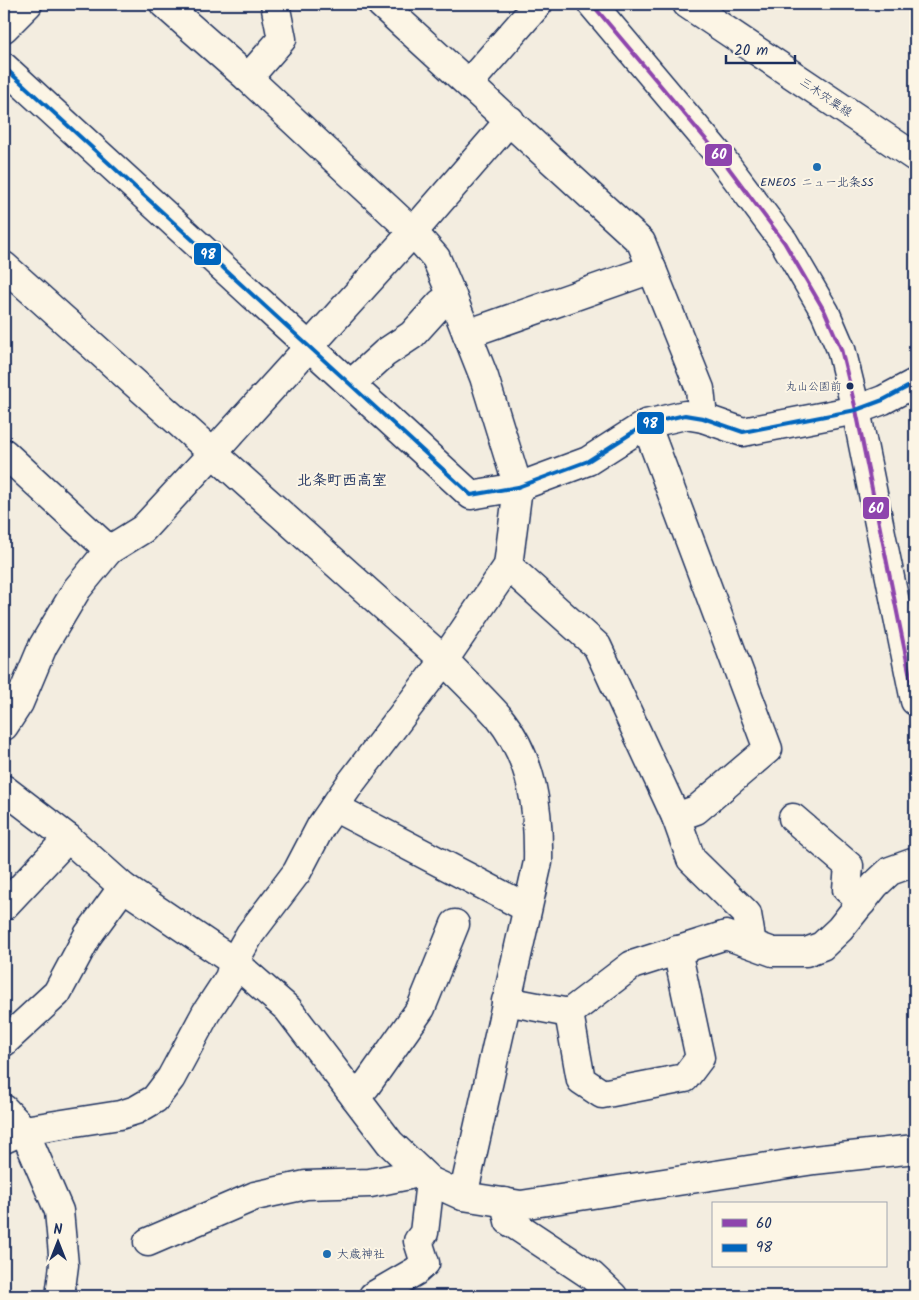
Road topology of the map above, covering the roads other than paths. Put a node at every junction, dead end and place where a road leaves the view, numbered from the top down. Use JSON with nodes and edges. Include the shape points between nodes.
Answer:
{"nodes":[{"id":1,"x":28,"y":4,"type":"edge"},
{"id":2,"x":164,"y":4,"type":"edge"},
{"id":3,"x":275,"y":4,"type":"edge"},
{"id":4,"x":381,"y":4,"type":"edge"},
{"id":5,"x":538,"y":4,"type":"edge"},
{"id":6,"x":592,"y":4,"type":"edge"},
{"id":7,"x":687,"y":4,"type":"edge"},
{"id":8,"x":4,"y":28,"type":"edge"},
{"id":9,"x":4,"y":67,"type":"edge"},
{"id":10,"x":248,"y":78,"type":"junction"},
{"id":11,"x":469,"y":83,"type":"junction"},
{"id":12,"x":510,"y":120,"type":"junction"},
{"id":13,"x":915,"y":157,"type":"edge"},
{"id":14,"x":413,"y":232,"type":"junction"},
{"id":15,"x":4,"y":266,"type":"edge"},
{"id":16,"x":652,"y":269,"type":"junction"},
{"id":17,"x":452,"y":296,"type":"junction"},
{"id":18,"x":467,"y":334,"type":"junction"},
{"id":19,"x":310,"y":346,"type":"junction"},
{"id":20,"x":351,"y":384,"type":"junction"},
{"id":21,"x":915,"y":384,"type":"edge"},
{"id":22,"x":856,"y":410,"type":"junction"},
{"id":23,"x":703,"y":418,"type":"junction"},
{"id":24,"x":646,"y":424,"type":"junction"},
{"id":25,"x":4,"y":453,"type":"edge"},
{"id":26,"x":212,"y":454,"type":"junction"},
{"id":27,"x":518,"y":487,"type":"junction"},
{"id":28,"x":109,"y":550,"type":"junction"},
{"id":29,"x":508,"y":566,"type":"junction"},
{"id":30,"x":444,"y":660,"type":"junction"},
{"id":31,"x":915,"y":701,"type":"edge"},
{"id":32,"x":4,"y":726,"type":"edge"},
{"id":33,"x":4,"y":789,"type":"edge"},
{"id":34,"x":334,"y":807,"type":"junction"},
{"id":35,"x":676,"y":816,"type":"junction"},
{"id":36,"x":793,"y":818,"type":"dead end"},
{"id":37,"x":68,"y":838,"type":"junction"},
{"id":38,"x":915,"y":862,"type":"edge"},
{"id":39,"x":123,"y":887,"type":"junction"},
{"id":40,"x":862,"y":902,"type":"junction"},
{"id":41,"x":4,"y":906,"type":"edge"},
{"id":42,"x":527,"y":908,"type":"junction"},
{"id":43,"x":455,"y":924,"type":"dead end"},
{"id":44,"x":752,"y":944,"type":"junction"},
{"id":45,"x":677,"y":950,"type":"junction"},
{"id":46,"x":234,"y":962,"type":"junction"},
{"id":47,"x":506,"y":1001,"type":"junction"},
{"id":48,"x":569,"y":1013,"type":"junction"},
{"id":49,"x":4,"y":1042,"type":"edge"},
{"id":50,"x":355,"y":1097,"type":"junction"},
{"id":51,"x":4,"y":1108,"type":"edge"},
{"id":52,"x":14,"y":1134,"type":"edge"},
{"id":53,"x":915,"y":1149,"type":"edge"},
{"id":54,"x":424,"y":1175,"type":"junction"},
{"id":55,"x":463,"y":1196,"type":"junction"},
{"id":56,"x":505,"y":1202,"type":"junction"},
{"id":57,"x":148,"y":1242,"type":"dead end"},
{"id":58,"x":60,"y":1296,"type":"edge"},
{"id":59,"x":372,"y":1296,"type":"edge"},
{"id":60,"x":613,"y":1296,"type":"edge"}],
"edges":[{"from":1,"to":8,"type":"street"},
{"from":2,"to":10,"type":"street"},
{"from":3,"to":10,"type":"street","via":[[282,39]]},
{"from":4,"to":11,"type":"street"},
{"from":5,"to":11,"type":"street"},
{"from":6,"to":22,"type":"street","via":[[719,155],[784,242],[825,312],[841,349]]},
{"from":7,"to":13,"type":"street","name":"三木宍粟線"},
{"from":9,"to":19,"type":"street"},
{"from":10,"to":14,"type":"street"},
{"from":11,"to":12,"type":"street"},
{"from":12,"to":14,"type":"street"},
{"from":12,"to":16,"type":"street","via":[[642,242]]},
{"from":14,"to":17,"type":"street","via":[[436,258]]},
{"from":14,"to":19,"type":"street"},
{"from":15,"to":26,"type":"street"},
{"from":16,"to":18,"type":"street"},
{"from":16,"to":23,"type":"street","via":[[700,389]]},
{"from":17,"to":18,"type":"street"},
{"from":17,"to":20,"type":"street","via":[[441,303],[412,335],[385,353]]},
{"from":18,"to":27,"type":"street","via":[[484,377]]},
{"from":19,"to":20,"type":"street"},
{"from":19,"to":26,"type":"street"},
{"from":20,"to":27,"type":"street","via":[[471,495]]},
{"from":21,"to":22,"type":"street"},
{"from":22,"to":23,"type":"street","via":[[743,432]]},
{"from":22,"to":31,"type":"street"},
{"from":23,"to":24,"type":"street","via":[[685,415]]},
{"from":24,"to":27,"type":"street","via":[[588,461]]},
{"from":24,"to":35,"type":"street","via":[[768,749],[696,810]]},
{"from":25,"to":28,"type":"street"},
{"from":26,"to":28,"type":"street","via":[[143,529]]},
{"from":26,"to":30,"type":"street"},
{"from":27,"to":29,"type":"street"},
{"from":28,"to":32,"type":"street","via":[[77,590],[43,646],[20,703]]},
{"from":29,"to":30,"type":"street"},
{"from":29,"to":35,"type":"street","via":[[597,646]]},
{"from":30,"to":34,"type":"street"},
{"from":30,"to":42,"type":"street","via":[[498,717],[517,747],[533,785],[538,862]]},
{"from":33,"to":37,"type":"street"},
{"from":34,"to":42,"type":"street"},
{"from":34,"to":46,"type":"street","via":[[298,872],[250,934]]},
{"from":35,"to":44,"type":"street","via":[[691,859],[748,914]]},
{"from":36,"to":40,"type":"street","via":[[849,866],[847,889]]},
{"from":37,"to":39,"type":"street"},
{"from":37,"to":41,"type":"street"},
{"from":38,"to":40,"type":"street","via":[[890,871]]},
{"from":39,"to":46,"type":"street"},
{"from":39,"to":49,"type":"street","via":[[88,935],[57,993]]},
{"from":40,"to":44,"type":"street","via":[[822,946],[806,952],[773,952]]},
{"from":42,"to":47,"type":"street"},
{"from":43,"to":50,"type":"street","via":[[421,1008]]},
{"from":44,"to":45,"type":"street","via":[[726,935]]},
{"from":45,"to":48,"type":"street","via":[[632,965]]},
{"from":45,"to":48,"type":"street","via":[[700,1058],[685,1078],[602,1094],[581,1080]]},
{"from":46,"to":50,"type":"street","via":[[288,1009]]},
{"from":46,"to":52,"type":"street","via":[[229,978],[171,1078],[155,1099],[120,1115]]},
{"from":47,"to":48,"type":"street"},
{"from":47,"to":55,"type":"street"},
{"from":50,"to":54,"type":"street","via":[[390,1143]]},
{"from":51,"to":52,"type":"street"},
{"from":52,"to":58,"type":"street","via":[[60,1211],[64,1265]]},
{"from":53,"to":56,"type":"street","via":[[805,1162],[521,1205]]},
{"from":54,"to":55,"type":"street"},
{"from":54,"to":57,"type":"street","via":[[370,1183],[306,1185],[255,1196]]},
{"from":54,"to":59,"type":"street","via":[[424,1233],[418,1241],[425,1263]]},
{"from":55,"to":56,"type":"street"},
{"from":56,"to":60,"type":"street","via":[[508,1221],[592,1276]]}]}
